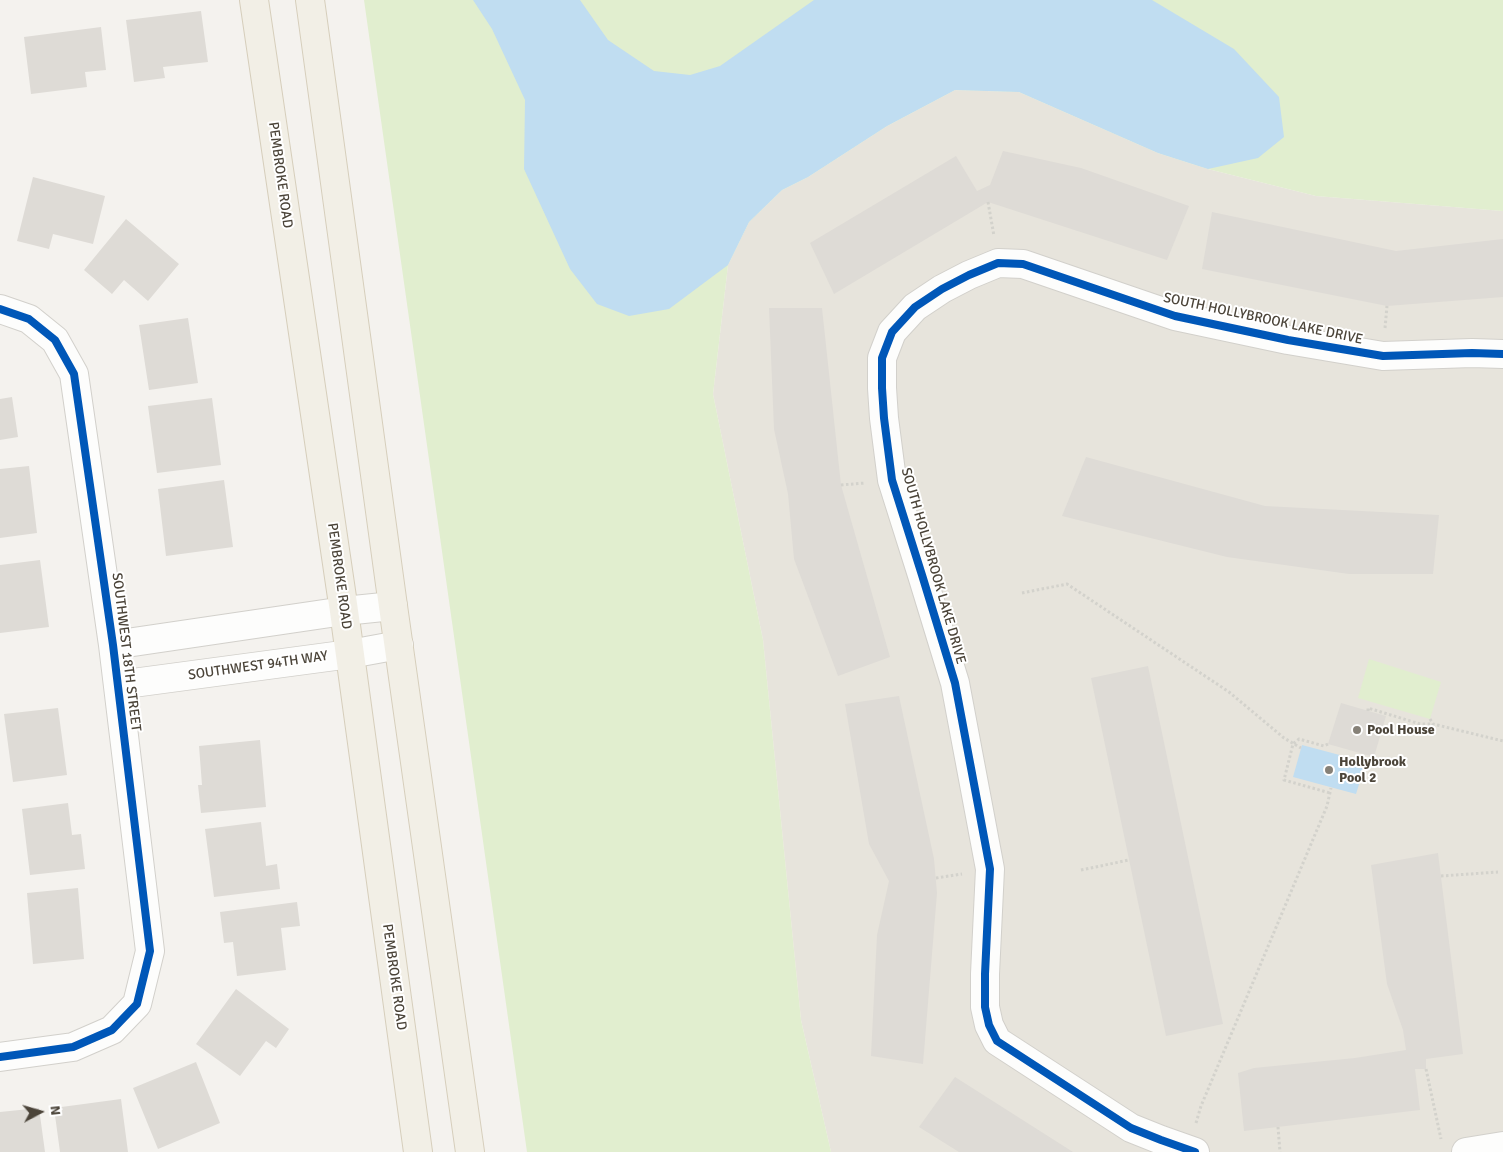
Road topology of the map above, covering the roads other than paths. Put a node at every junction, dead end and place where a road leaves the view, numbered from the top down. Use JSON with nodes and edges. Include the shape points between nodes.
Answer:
{"nodes":[{"id":1,"x":254,"y":0,"type":"edge"},
{"id":2,"x":310,"y":0,"type":"edge"},
{"id":3,"x":0,"y":309,"type":"edge"},
{"id":4,"x":1503,"y":354,"type":"edge"},
{"id":5,"x":393,"y":606,"type":"junction"},
{"id":6,"x":344,"y":611,"type":"junction"},
{"id":7,"x":113,"y":644,"type":"junction"},
{"id":8,"x":399,"y":645,"type":"junction"},
{"id":9,"x":350,"y":654,"type":"junction"},
{"id":10,"x":118,"y":685,"type":"junction"},
{"id":11,"x":0,"y":1057,"type":"edge"},
{"id":12,"x":1503,"y":1146,"type":"edge"},
{"id":13,"x":1454,"y":1147,"type":"edge"},
{"id":14,"x":1191,"y":1151,"type":"edge"},
{"id":15,"x":418,"y":1152,"type":"edge"},
{"id":16,"x":470,"y":1152,"type":"edge"}],
"edges":[{"from":1,"to":6,"type":"main road","name":"PEMBROKE ROAD"},
{"from":2,"to":5,"type":"main road"},
{"from":3,"to":7,"type":"street","name":"SOUTHWEST 18TH STREET","via":[[29,319],[55,340],[74,374]]},
{"from":4,"to":14,"type":"street","name":"SOUTH HOLLYBROOK LAKE DRIVE","via":[[1383,356],[1288,340],[1175,316],[1023,264],[998,262],[942,289],[914,307],[892,332],[882,358],[884,418],[892,480],[955,683],[990,869],[985,974],[985,1007],[989,1025],[997,1041],[1132,1128]]},
{"from":5,"to":6,"type":"street"},
{"from":5,"to":8,"type":"main road"},
{"from":6,"to":7,"type":"street"},
{"from":6,"to":9,"type":"main road","name":"PEMBROKE ROAD"},
{"from":7,"to":10,"type":"street","name":"SOUTHWEST 18TH STREET"},
{"from":8,"to":9,"type":"street","name":"SOUTHWEST 94TH WAY"},
{"from":8,"to":16,"type":"main road"},
{"from":9,"to":10,"type":"street","name":"SOUTHWEST 94TH WAY"},
{"from":9,"to":15,"type":"main road","name":"PEMBROKE ROAD"},
{"from":10,"to":11,"type":"street","name":"SOUTHWEST 18TH STREET","via":[[150,951],[137,1004],[112,1030],[72,1048]]},
{"from":12,"to":13,"type":"street"}]}
